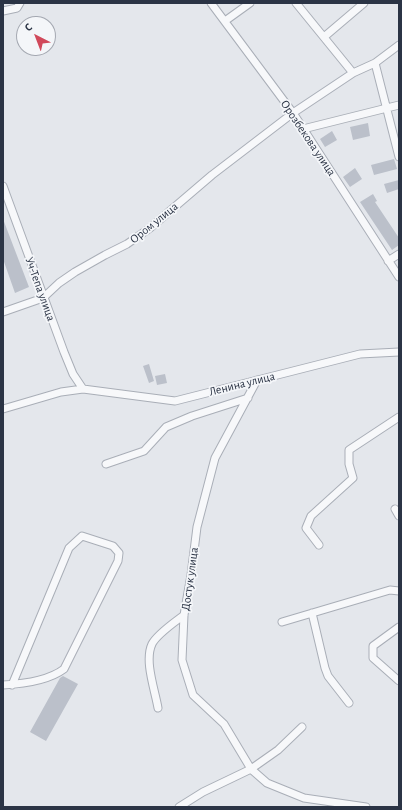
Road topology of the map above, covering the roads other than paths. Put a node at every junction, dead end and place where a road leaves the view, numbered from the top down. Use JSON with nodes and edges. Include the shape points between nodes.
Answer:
{"nodes":[{"id":1,"x":20,"y":3,"type":"edge"},
{"id":2,"x":211,"y":3,"type":"edge"},
{"id":3,"x":250,"y":3,"type":"edge"},
{"id":4,"x":296,"y":3,"type":"edge"},
{"id":5,"x":364,"y":3,"type":"edge"},
{"id":6,"x":3,"y":11,"type":"edge"},
{"id":7,"x":225,"y":21,"type":"junction"},
{"id":8,"x":324,"y":37,"type":"junction"},
{"id":9,"x":399,"y":45,"type":"edge"},
{"id":10,"x":375,"y":63,"type":"junction"},
{"id":11,"x":352,"y":73,"type":"junction"},
{"id":12,"x":399,"y":105,"type":"edge"},
{"id":13,"x":386,"y":108,"type":"junction"},
{"id":14,"x":293,"y":113,"type":"junction"},
{"id":15,"x":303,"y":129,"type":"junction"},
{"id":16,"x":399,"y":156,"type":"edge"},
{"id":17,"x":3,"y":186,"type":"edge"},
{"id":18,"x":399,"y":254,"type":"edge"},
{"id":19,"x":388,"y":261,"type":"junction"},
{"id":20,"x":399,"y":277,"type":"edge"},
{"id":21,"x":43,"y":298,"type":"junction"},
{"id":22,"x":3,"y":312,"type":"edge"},
{"id":23,"x":399,"y":352,"type":"edge"},
{"id":24,"x":257,"y":380,"type":"junction"},
{"id":25,"x":83,"y":389,"type":"junction"},
{"id":26,"x":248,"y":398,"type":"junction"},
{"id":27,"x":3,"y":409,"type":"edge"},
{"id":28,"x":399,"y":417,"type":"edge"},
{"id":29,"x":106,"y":464,"type":"dead end"},
{"id":30,"x":394,"y":509,"type":"dead end"},
{"id":31,"x":399,"y":516,"type":"edge"},
{"id":32,"x":319,"y":545,"type":"dead end"},
{"id":33,"x":399,"y":591,"type":"edge"},
{"id":34,"x":312,"y":614,"type":"junction"},
{"id":35,"x":184,"y":615,"type":"junction"},
{"id":36,"x":282,"y":622,"type":"dead end"},
{"id":37,"x":399,"y":627,"type":"edge"},
{"id":38,"x":399,"y":681,"type":"edge"},
{"id":39,"x":3,"y":685,"type":"edge"},
{"id":40,"x":12,"y":685,"type":"junction"},
{"id":41,"x":349,"y":703,"type":"dead end"},
{"id":42,"x":158,"y":708,"type":"dead end"},
{"id":43,"x":302,"y":727,"type":"dead end"},
{"id":44,"x":252,"y":769,"type":"junction"},
{"id":45,"x":179,"y":807,"type":"edge"},
{"id":46,"x":366,"y":807,"type":"edge"}],
"edges":[{"from":1,"to":6,"type":"street","via":[[16,8]]},
{"from":2,"to":7,"type":"street","name":"Орозбекова улица"},
{"from":3,"to":7,"type":"street"},
{"from":4,"to":8,"type":"street"},
{"from":5,"to":8,"type":"street"},
{"from":7,"to":14,"type":"street","name":"Орозбекова улица"},
{"from":8,"to":11,"type":"street"},
{"from":9,"to":10,"type":"street","name":"Ором улица"},
{"from":10,"to":11,"type":"street","name":"Ором улица"},
{"from":10,"to":13,"type":"street"},
{"from":11,"to":14,"type":"street","name":"Ором улица"},
{"from":12,"to":13,"type":"street"},
{"from":13,"to":15,"type":"street"},
{"from":13,"to":16,"type":"street"},
{"from":14,"to":15,"type":"street","name":"Орозбекова улица"},
{"from":14,"to":21,"type":"street","name":"Ором улица","via":[[212,175],[150,228],[127,244],[75,272]]},
{"from":15,"to":19,"type":"street","name":"Орозбекова улица"},
{"from":17,"to":21,"type":"street","name":"Уч-Тепа улица"},
{"from":18,"to":19,"type":"street"},
{"from":19,"to":20,"type":"street","name":"Орозбекова улица"},
{"from":21,"to":22,"type":"street","name":"Ором улица"},
{"from":21,"to":25,"type":"street","name":"Уч-Тепа улица","via":[[67,360]]},
{"from":23,"to":24,"type":"street","name":"Ленина улица","via":[[360,354]]},
{"from":24,"to":25,"type":"street","name":"Ленина улица","via":[[175,400]]},
{"from":24,"to":26,"type":"street","name":"Достук улица"},
{"from":25,"to":27,"type":"street","name":"Ленина улица","via":[[61,392]]},
{"from":26,"to":29,"type":"street","via":[[166,427],[144,451]]},
{"from":26,"to":35,"type":"street","name":"Достук улица","via":[[215,458],[197,527]]},
{"from":28,"to":32,"type":"street","via":[[349,450],[353,478],[311,516],[306,528]]},
{"from":30,"to":31,"type":"street"},
{"from":33,"to":34,"type":"street","via":[[390,590]]},
{"from":34,"to":36,"type":"street"},
{"from":34,"to":41,"type":"street","via":[[328,676]]},
{"from":35,"to":42,"type":"street","via":[[152,644],[148,659]]},
{"from":35,"to":44,"type":"street","name":"Достук улица","via":[[182,660],[193,695],[224,724]]},
{"from":37,"to":38,"type":"street","via":[[373,646],[373,658]]},
{"from":39,"to":40,"type":"street"},
{"from":40,"to":40,"type":"street","via":[[69,548],[82,536],[113,546],[119,553],[118,561],[64,669],[50,677]]},
{"from":43,"to":44,"type":"street","via":[[278,750]]},
{"from":44,"to":45,"type":"street","via":[[203,792]]},
{"from":44,"to":46,"type":"street","name":"Достук улица","via":[[267,783],[304,798]]}]}
